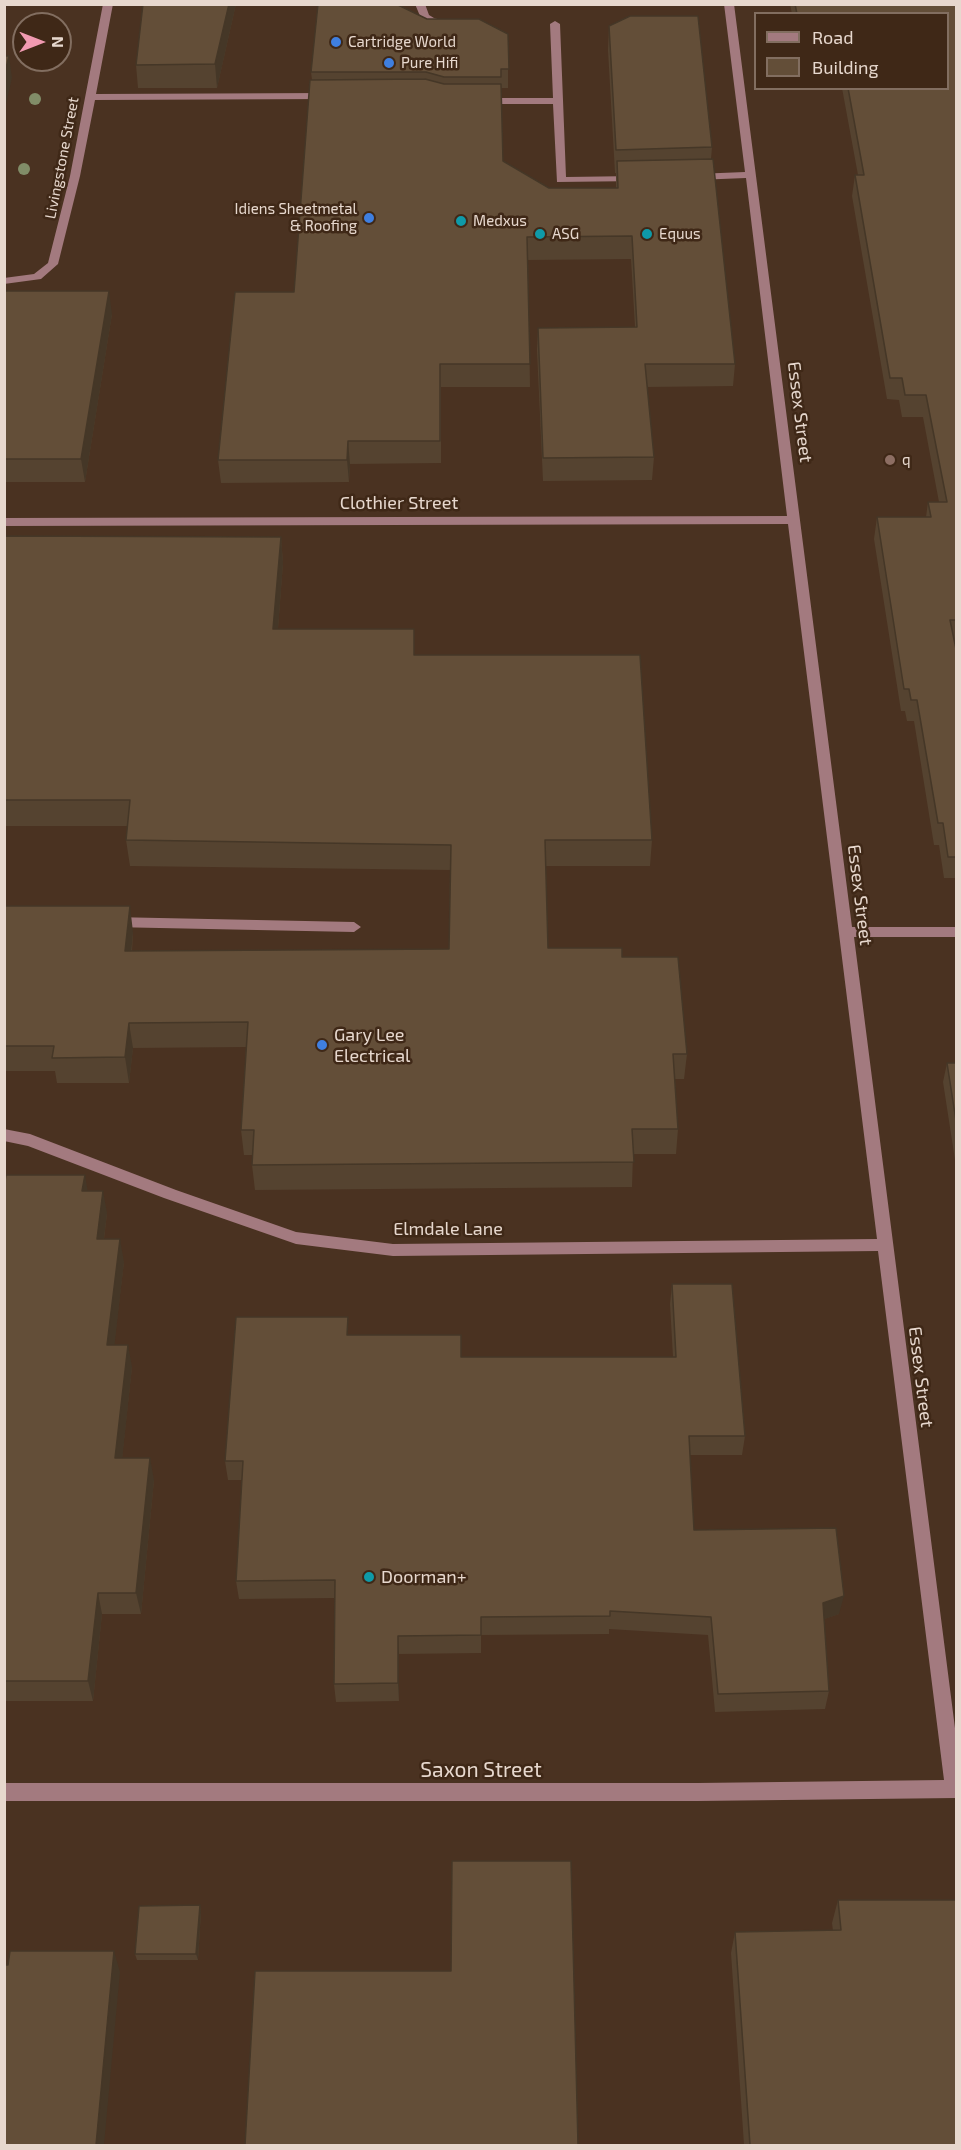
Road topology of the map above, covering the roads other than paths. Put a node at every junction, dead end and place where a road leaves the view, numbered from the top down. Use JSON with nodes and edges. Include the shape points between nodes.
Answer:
{"nodes":[{"id":1,"x":108,"y":4,"type":"edge"},
{"id":2,"x":420,"y":4,"type":"edge"},
{"id":3,"x":729,"y":4,"type":"edge"},
{"id":4,"x":449,"y":24,"type":"edge"},
{"id":5,"x":555,"y":24,"type":"dead end"},
{"id":6,"x":343,"y":96,"type":"edge"},
{"id":7,"x":89,"y":97,"type":"junction"},
{"id":8,"x":466,"y":101,"type":"edge"},
{"id":9,"x":556,"y":101,"type":"junction"},
{"id":10,"x":750,"y":175,"type":"junction"},
{"id":11,"x":688,"y":177,"type":"edge"},
{"id":12,"x":642,"y":179,"type":"edge"},
{"id":13,"x":4,"y":281,"type":"edge"},
{"id":14,"x":794,"y":520,"type":"junction"},
{"id":15,"x":4,"y":522,"type":"edge"},
{"id":16,"x":96,"y":921,"type":"edge"},
{"id":17,"x":354,"y":927,"type":"dead end"},
{"id":18,"x":846,"y":932,"type":"junction"},
{"id":19,"x":957,"y":932,"type":"edge"},
{"id":20,"x":4,"y":1135,"type":"edge"},
{"id":21,"x":885,"y":1245,"type":"junction"},
{"id":22,"x":955,"y":1790,"type":"edge"},
{"id":23,"x":4,"y":1792,"type":"edge"}],
"edges":[{"from":1,"to":7,"type":"street","name":"Livingstone Street"},
{"from":2,"to":4,"type":"street","via":[[431,21]]},
{"from":3,"to":10,"type":"street","name":"Essex Street"},
{"from":5,"to":9,"type":"street"},
{"from":6,"to":7,"type":"street"},
{"from":7,"to":13,"type":"street","name":"Livingstone Street","via":[[53,264],[37,277]]},
{"from":8,"to":9,"type":"street"},
{"from":9,"to":12,"type":"street","via":[[561,180]]},
{"from":10,"to":11,"type":"street"},
{"from":10,"to":14,"type":"street","name":"Essex Street"},
{"from":14,"to":15,"type":"street","name":"Clothier Street"},
{"from":14,"to":18,"type":"street","name":"Essex Street"},
{"from":16,"to":17,"type":"street"},
{"from":18,"to":19,"type":"street"},
{"from":18,"to":21,"type":"street","name":"Essex Street"},
{"from":20,"to":21,"type":"street","name":"Elmdale Lane","via":[[30,1140],[296,1238],[393,1250]]},
{"from":21,"to":22,"type":"street","name":"Essex Street"},
{"from":22,"to":23,"type":"street","name":"Saxon Street"}]}
